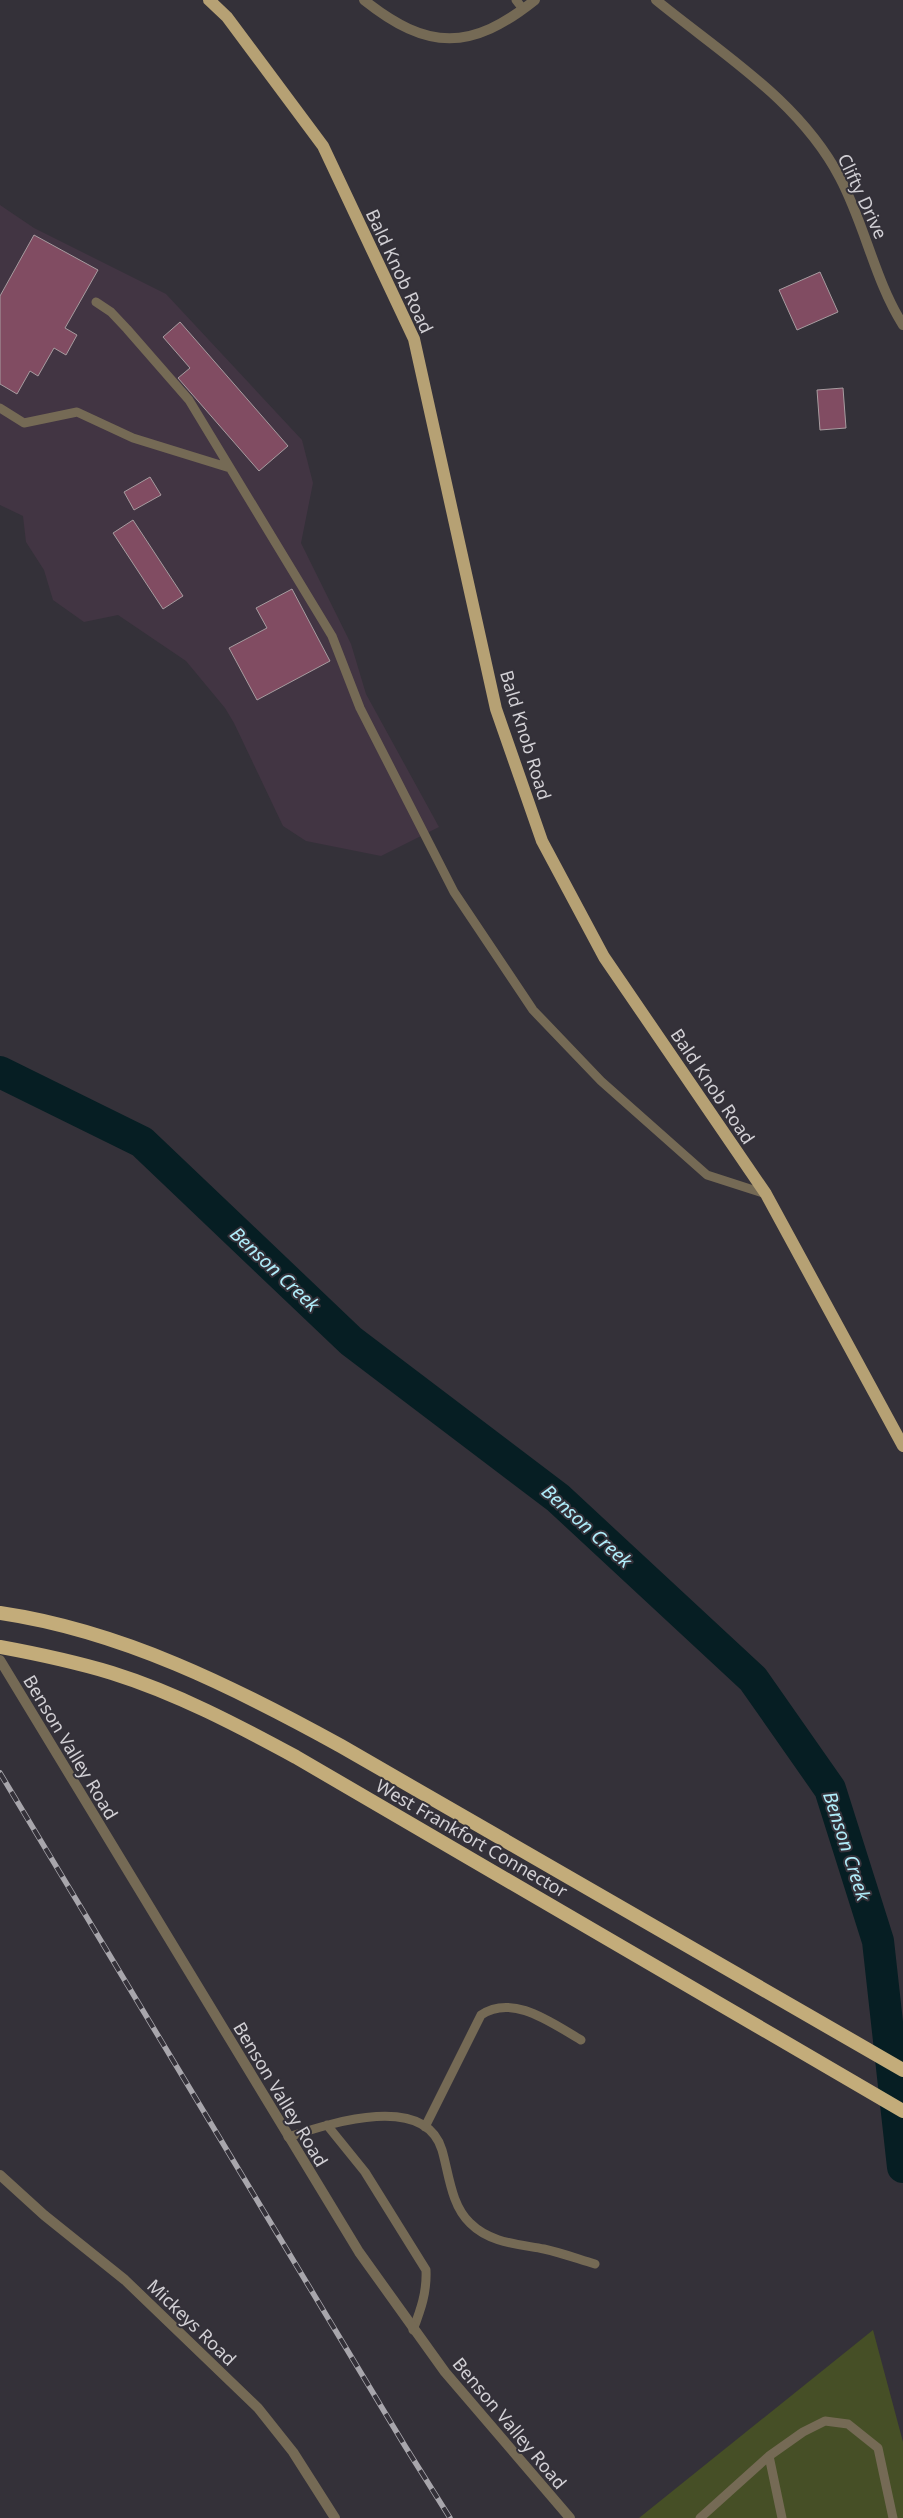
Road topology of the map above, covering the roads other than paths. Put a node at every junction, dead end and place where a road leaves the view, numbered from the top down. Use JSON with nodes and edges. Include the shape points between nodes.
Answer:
{"nodes":[{"id":1,"x":209,"y":0,"type":"edge"},
{"id":2,"x":364,"y":0,"type":"edge"},
{"id":3,"x":516,"y":0,"type":"edge"},
{"id":4,"x":535,"y":0,"type":"edge"},
{"id":5,"x":656,"y":0,"type":"edge"},
{"id":6,"x":523,"y":9,"type":"junction"},
{"id":7,"x":96,"y":302,"type":"dead end"},
{"id":8,"x":903,"y":325,"type":"edge"},
{"id":9,"x":0,"y":408,"type":"edge"},
{"id":10,"x":230,"y":468,"type":"junction"},
{"id":11,"x":766,"y":1194,"type":"junction"},
{"id":12,"x":903,"y":1446,"type":"edge"},
{"id":13,"x":0,"y":1613,"type":"edge"},
{"id":14,"x":0,"y":1646,"type":"edge"},
{"id":15,"x":0,"y":1660,"type":"edge"},
{"id":16,"x":581,"y":2040,"type":"dead end"},
{"id":17,"x":903,"y":2070,"type":"edge"},
{"id":18,"x":903,"y":2111,"type":"edge"},
{"id":19,"x":327,"y":2125,"type":"junction"},
{"id":20,"x":425,"y":2127,"type":"junction"},
{"id":21,"x":288,"y":2137,"type":"junction"},
{"id":22,"x":0,"y":2175,"type":"edge"},
{"id":23,"x":595,"y":2264,"type":"dead end"},
{"id":24,"x":413,"y":2330,"type":"junction"},
{"id":25,"x":769,"y":2456,"type":"junction"},
{"id":26,"x":335,"y":2518,"type":"edge"},
{"id":27,"x":570,"y":2518,"type":"edge"},
{"id":28,"x":700,"y":2518,"type":"edge"},
{"id":29,"x":782,"y":2518,"type":"edge"},
{"id":30,"x":894,"y":2518,"type":"edge"}],
"edges":[{"from":1,"to":11,"type":"main road","name":"Bald Knob Road","via":[[227,17],[323,146],[414,339],[496,709],[542,841],[604,958]]},
{"from":2,"to":6,"type":"street","via":[[413,31],[457,39],[493,29]]},
{"from":3,"to":6,"type":"lane"},
{"from":4,"to":6,"type":"street"},
{"from":5,"to":8,"type":"street","name":"Clifty Drive","via":[[766,86],[813,136],[828,156],[851,200]]},
{"from":7,"to":10,"type":"lane","via":[[111,312],[189,400]]},
{"from":9,"to":10,"type":"lane","via":[[24,423],[77,412],[133,438]]},
{"from":10,"to":11,"type":"lane","via":[[332,636],[360,708],[454,892],[533,1010],[601,1081],[707,1175]]},
{"from":11,"to":12,"type":"main road","name":"Bald Knob Road"},
{"from":13,"to":17,"type":"highway","name":"West Frankfort Connector","via":[[55,1624],[154,1655],[265,1705]]},
{"from":14,"to":18,"type":"highway","name":"West Frankfort Connector","via":[[113,1673],[200,1708],[280,1749]]},
{"from":15,"to":21,"type":"street","name":"Benson Valley Road"},
{"from":16,"to":20,"type":"lane","via":[[530,2011],[493,2007],[481,2015]]},
{"from":19,"to":20,"type":"lane","via":[[363,2117],[388,2116],[418,2122]]},
{"from":19,"to":21,"type":"lane"},
{"from":19,"to":24,"type":"lane","via":[[365,2172],[426,2270],[424,2300]]},
{"from":20,"to":23,"type":"lane","via":[[434,2134],[442,2148],[462,2212],[486,2236]]},
{"from":21,"to":24,"type":"street","name":"Benson Valley Road","via":[[359,2252]]},
{"from":22,"to":26,"type":"street","name":"Mickeys Road","via":[[125,2280],[258,2408],[293,2452]]},
{"from":24,"to":27,"type":"street","name":"Benson Valley Road"},
{"from":25,"to":28,"type":"lane"},
{"from":25,"to":29,"type":"lane"},
{"from":25,"to":30,"type":"lane","via":[[825,2421],[848,2424],[878,2448]]}]}
